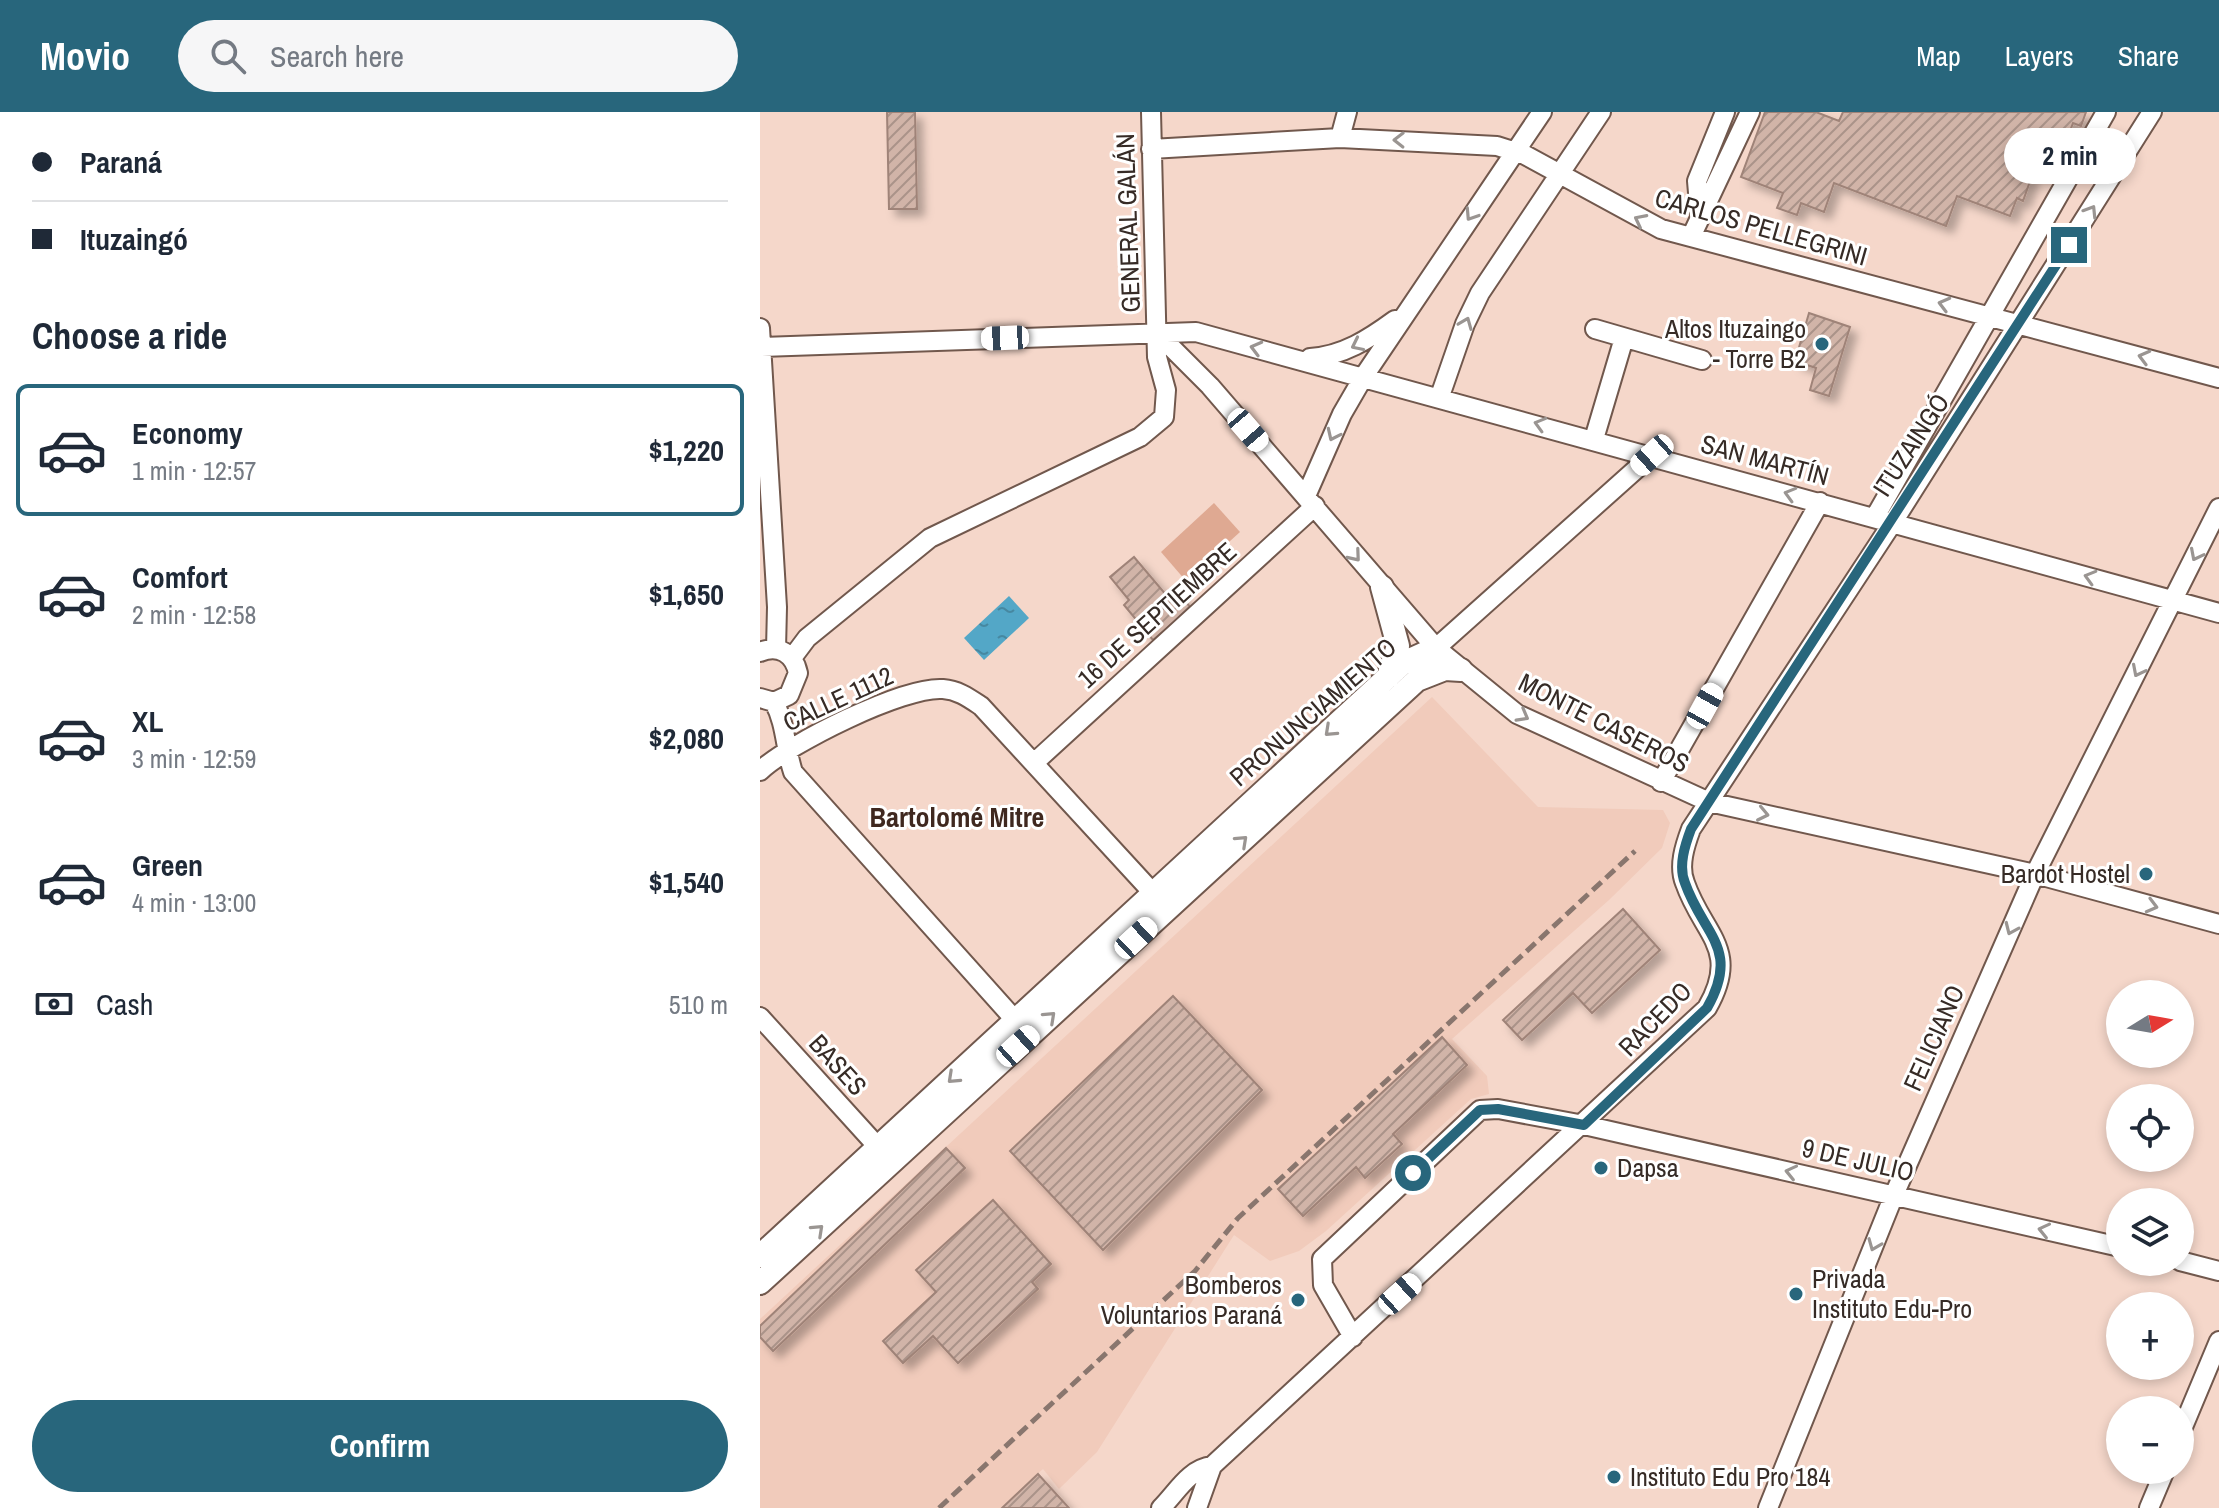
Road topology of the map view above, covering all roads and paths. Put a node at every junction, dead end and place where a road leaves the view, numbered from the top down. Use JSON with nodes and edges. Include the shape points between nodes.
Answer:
{"nodes":[{"id":1,"x":1151,"y":112,"type":"edge"},
{"id":2,"x":1347,"y":112,"type":"edge"},
{"id":3,"x":1542,"y":112,"type":"edge"},
{"id":4,"x":1601,"y":112,"type":"edge"},
{"id":5,"x":1725,"y":112,"type":"edge"},
{"id":6,"x":1750,"y":112,"type":"edge"},
{"id":7,"x":2106,"y":112,"type":"edge"},
{"id":8,"x":2152,"y":112,"type":"edge"},
{"id":9,"x":1340,"y":138,"type":"junction"},
{"id":10,"x":1151,"y":149,"type":"junction"},
{"id":11,"x":1514,"y":150,"type":"junction"},
{"id":12,"x":1558,"y":174,"type":"junction"},
{"id":13,"x":1700,"y":219,"type":"junction"},
{"id":14,"x":1691,"y":237,"type":"junction"},
{"id":15,"x":1407,"y":312,"type":"junction"},
{"id":16,"x":1987,"y":315,"type":"junction"},
{"id":17,"x":2019,"y":324,"type":"junction"},
{"id":18,"x":1595,"y":329,"type":"dead end"},
{"id":19,"x":1157,"y":333,"type":"junction"},
{"id":20,"x":1624,"y":338,"type":"junction"},
{"id":21,"x":760,"y":341,"type":"edge"},
{"id":22,"x":1298,"y":359,"type":"junction"},
{"id":23,"x":1702,"y":360,"type":"dead end"},
{"id":24,"x":1364,"y":376,"type":"junction"},
{"id":25,"x":2219,"y":378,"type":"edge"},
{"id":26,"x":1440,"y":396,"type":"junction"},
{"id":27,"x":1594,"y":439,"type":"junction"},
{"id":28,"x":1652,"y":455,"type":"junction"},
{"id":29,"x":1310,"y":501,"type":"junction"},
{"id":30,"x":1820,"y":502,"type":"junction"},
{"id":31,"x":2219,"y":508,"type":"edge"},
{"id":32,"x":1884,"y":519,"type":"junction"},
{"id":33,"x":1382,"y":587,"type":"junction"},
{"id":34,"x":2173,"y":601,"type":"junction"},
{"id":35,"x":2219,"y":613,"type":"edge"},
{"id":36,"x":1436,"y":648,"type":"junction"},
{"id":37,"x":776,"y":653,"type":"edge"},
{"id":38,"x":1461,"y":670,"type":"junction"},
{"id":39,"x":1387,"y":678,"type":"junction"},
{"id":40,"x":1417,"y":680,"type":"junction"},
{"id":41,"x":767,"y":700,"type":"edge"},
{"id":42,"x":786,"y":751,"type":"junction"},
{"id":43,"x":1035,"y":762,"type":"junction"},
{"id":44,"x":760,"y":771,"type":"edge"},
{"id":45,"x":1661,"y":782,"type":"junction"},
{"id":46,"x":1709,"y":802,"type":"junction"},
{"id":47,"x":2035,"y":874,"type":"junction"},
{"id":48,"x":1153,"y":893,"type":"junction"},
{"id":49,"x":2219,"y":924,"type":"edge"},
{"id":50,"x":760,"y":1017,"type":"edge"},
{"id":51,"x":1016,"y":1021,"type":"junction"},
{"id":52,"x":1584,"y":1125,"type":"junction"},
{"id":53,"x":878,"y":1147,"type":"junction"},
{"id":54,"x":1894,"y":1195,"type":"junction"},
{"id":55,"x":2106,"y":1244,"type":"edge"},
{"id":56,"x":760,"y":1256,"type":"edge"},
{"id":57,"x":2194,"y":1265,"type":"edge"},
{"id":58,"x":2219,"y":1271,"type":"edge"},
{"id":59,"x":760,"y":1283,"type":"edge"},
{"id":60,"x":1353,"y":1337,"type":"junction"},
{"id":61,"x":2219,"y":1341,"type":"edge"},
{"id":62,"x":2194,"y":1401,"type":"edge"},
{"id":63,"x":1212,"y":1466,"type":"junction"},
{"id":64,"x":2159,"y":1484,"type":"edge"},
{"id":65,"x":1163,"y":1506,"type":"edge"},
{"id":66,"x":1188,"y":1508,"type":"edge"},
{"id":67,"x":1197,"y":1508,"type":"edge"},
{"id":68,"x":1768,"y":1508,"type":"edge"},
{"id":69,"x":2149,"y":1508,"type":"edge"}],
"edges":[{"from":1,"to":10,"type":"street","name":"GENERAL GALÁN"},
{"from":2,"to":9,"type":"street"},
{"from":3,"to":11,"type":"street"},
{"from":4,"to":12,"type":"street"},
{"from":5,"to":13,"type":"street","via":[[1697,181]]},
{"from":6,"to":13,"type":"street"},
{"from":7,"to":16,"type":"street"},
{"from":17,"to":8,"type":"street","name":"ITUZAINGÓ","one_way":true},
{"from":9,"to":10,"type":"street","name":"CARLOS PELLEGRINI"},
{"from":11,"to":9,"type":"street","name":"CARLOS PELLEGRINI","one_way":true},
{"from":10,"to":19,"type":"street","name":"GENERAL GALÁN"},
{"from":11,"to":12,"type":"street","name":"CARLOS PELLEGRINI"},
{"from":11,"to":15,"type":"street","one_way":true},
{"from":14,"to":12,"type":"street","name":"CARLOS PELLEGRINI","one_way":true,"via":[[1647,225]]},
{"from":26,"to":12,"type":"street","one_way":true,"via":[[1476,301]]},
{"from":13,"to":14,"type":"street"},
{"from":16,"to":14,"type":"street","name":"CARLOS PELLEGRINI","one_way":true},
{"from":15,"to":22,"type":"street","one_way":true,"via":[[1338,353]]},
{"from":15,"to":24,"type":"street"},
{"from":16,"to":17,"type":"street","name":"CARLOS PELLEGRINI"},
{"from":16,"to":32,"type":"street"},
{"from":25,"to":17,"type":"street","name":"CARLOS PELLEGRINI","one_way":true},
{"from":17,"to":32,"type":"street","name":"ITUZAINGÓ"},
{"from":18,"to":20,"type":"street"},
{"from":19,"to":21,"type":"street","name":"SAN MARTÍN"},
{"from":22,"to":19,"type":"street","name":"SAN MARTÍN","one_way":true,"via":[[1196,332]]},
{"from":19,"to":29,"type":"street","name":"MONTE CASEROS"},
{"from":19,"to":37,"type":"street","name":"GENERAL GALÁN","via":[[1166,404],[1158,424],[930,538],[807,638]]},
{"from":20,"to":23,"type":"street"},
{"from":20,"to":27,"type":"street"},
{"from":21,"to":37,"type":"street"},
{"from":22,"to":24,"type":"street","name":"SAN MARTÍN"},
{"from":24,"to":26,"type":"street","name":"SAN MARTÍN"},
{"from":24,"to":29,"type":"street","one_way":true,"via":[[1342,414]]},
{"from":27,"to":26,"type":"street","name":"SAN MARTÍN","one_way":true},
{"from":27,"to":28,"type":"street","name":"SAN MARTÍN"},
{"from":30,"to":28,"type":"street","name":"SAN MARTÍN","one_way":true},
{"from":28,"to":36,"type":"street"},
{"from":29,"to":33,"type":"street","name":"MONTE CASEROS","one_way":true},
{"from":29,"to":43,"type":"street","name":"16 DE SEPTIEMBRE"},
{"from":30,"to":32,"type":"street","name":"SAN MARTÍN"},
{"from":30,"to":45,"type":"street"},
{"from":31,"to":34,"type":"street","name":"FELICIANO","one_way":true},
{"from":34,"to":32,"type":"street","name":"SAN MARTÍN","one_way":true},
{"from":32,"to":46,"type":"street","name":"ITUZAINGÓ"},
{"from":33,"to":36,"type":"street","name":"MONTE CASEROS"},
{"from":33,"to":39,"type":"main road","via":[[1398,646]]},
{"from":34,"to":35,"type":"street","name":"SAN MARTÍN"},
{"from":34,"to":47,"type":"street","name":"FELICIANO","one_way":true},
{"from":36,"to":38,"type":"street","name":"MONTE CASEROS"},
{"from":36,"to":39,"type":"main road","name":"PRONUNCIAMIENTO","via":[[1403,663]]},
{"from":36,"to":40,"type":"main road","name":"PRONUNCIAMIENTO"},
{"from":37,"to":41,"type":"street","via":[[798,673],[795,689]]},
{"from":38,"to":40,"type":"main road","via":[[1445,669]]},
{"from":38,"to":45,"type":"street","name":"MONTE CASEROS","one_way":true,"via":[[1517,714]]},
{"from":39,"to":48,"type":"main road","name":"PRONUNCIAMIENTO","one_way":true},
{"from":59,"to":40,"type":"main road","name":"PRONUNCIAMIENTO","one_way":true},
{"from":41,"to":42,"type":"street","via":[[783,718]]},
{"from":42,"to":43,"type":"street","name":"CALLE 1112","via":[[914,692],[944,689],[981,706]]},
{"from":42,"to":44,"type":"street","name":"CALLE 1112"},
{"from":42,"to":51,"type":"street","via":[[793,772]]},
{"from":43,"to":48,"type":"street"},
{"from":45,"to":46,"type":"street","name":"MONTE CASEROS"},
{"from":46,"to":47,"type":"street","name":"MONTE CASEROS","one_way":true},
{"from":46,"to":52,"type":"street","name":"RACEDO","via":[[1683,851],[1683,881],[1718,943],[1718,988],[1694,1022]]},
{"from":47,"to":49,"type":"street","name":"MONTE CASEROS","one_way":true},
{"from":47,"to":54,"type":"street","name":"FELICIANO","one_way":true},
{"from":48,"to":51,"type":"main road","name":"PRONUNCIAMIENTO"},
{"from":50,"to":53,"type":"street","name":"BASES"},
{"from":51,"to":53,"type":"main road","name":"PRONUNCIAMIENTO","one_way":true},
{"from":54,"to":52,"type":"street","name":"9 DE JULIO","one_way":true},
{"from":52,"to":60,"type":"street","name":"RACEDO"},
{"from":52,"to":60,"type":"street","name":"9 DE JULIO","via":[[1480,1110],[1322,1259],[1323,1285]]},
{"from":53,"to":56,"type":"main road","name":"PRONUNCIAMIENTO"},
{"from":55,"to":54,"type":"street","name":"9 DE JULIO","one_way":true},
{"from":54,"to":68,"type":"street","name":"FELICIANO","one_way":true},
{"from":57,"to":58,"type":"street"},
{"from":60,"to":63,"type":"street","name":"RACEDO"},
{"from":61,"to":62,"type":"street"},
{"from":63,"to":65,"type":"street","name":"RACEDO","via":[[1201,1468]]},
{"from":63,"to":67,"type":"street"},
{"from":64,"to":69,"type":"street"},
{"from":65,"to":66,"type":"street"}]}
